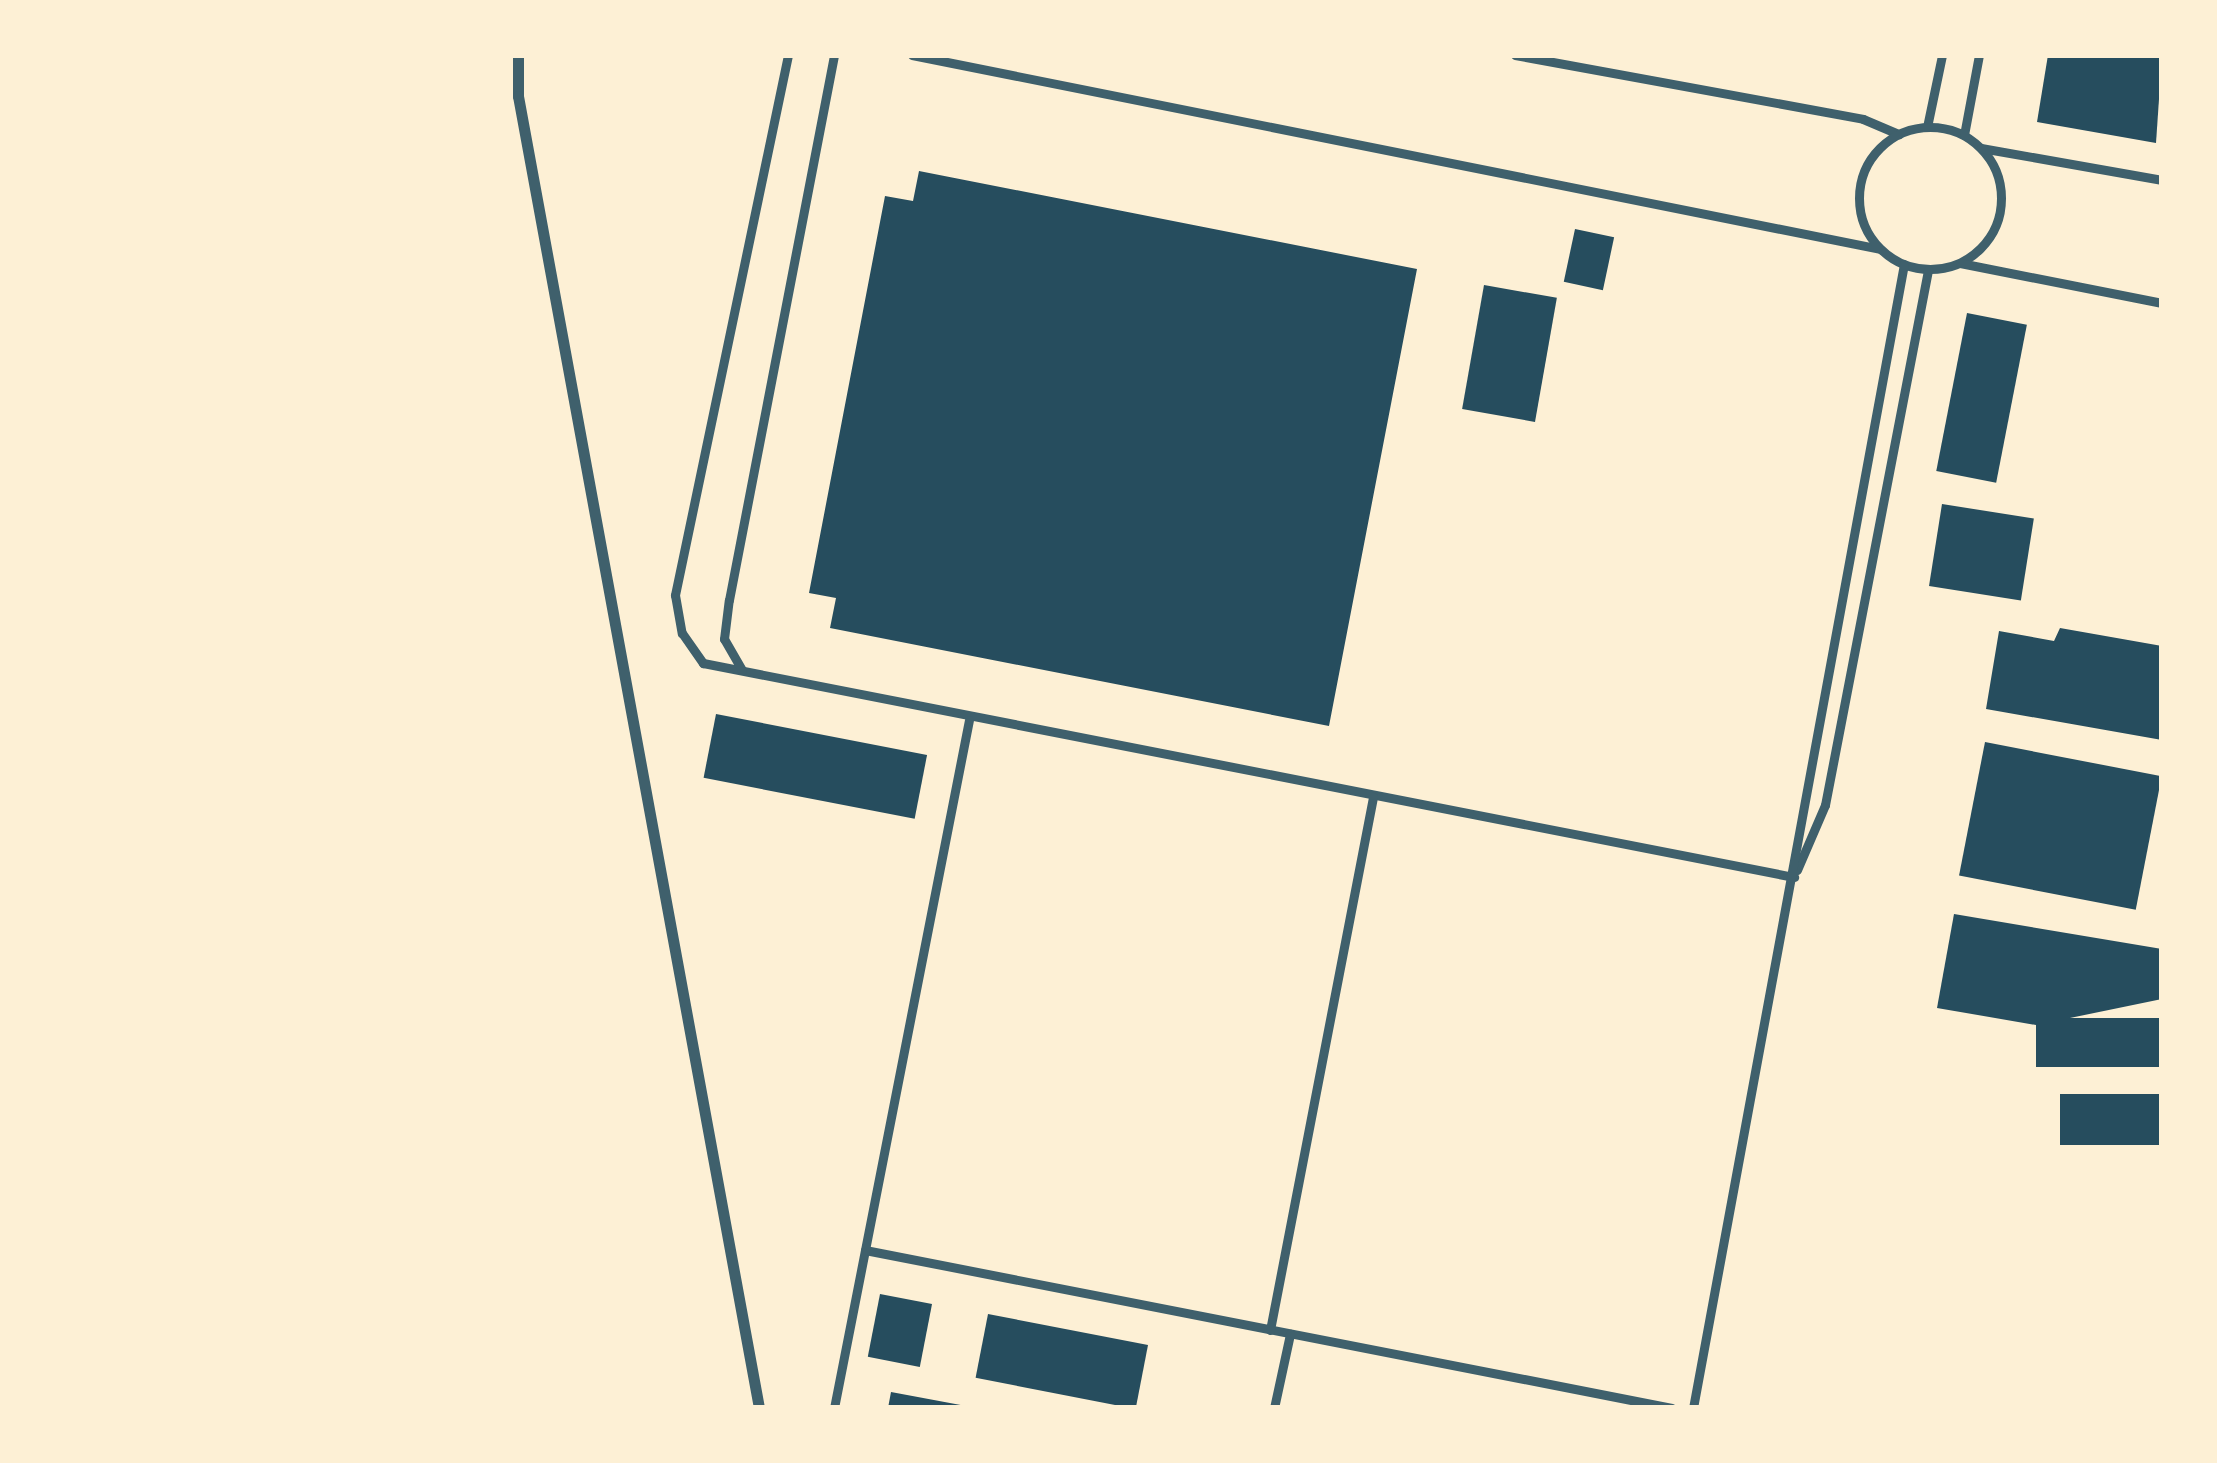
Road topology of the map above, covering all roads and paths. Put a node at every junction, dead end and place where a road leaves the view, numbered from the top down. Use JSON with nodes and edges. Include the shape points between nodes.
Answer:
{"nodes":[{"id":1,"x":518,"y":55,"type":"edge"},
{"id":2,"x":788,"y":55,"type":"edge"},
{"id":3,"x":834,"y":55,"type":"edge"},
{"id":4,"x":912,"y":55,"type":"edge"},
{"id":5,"x":1516,"y":55,"type":"edge"},
{"id":6,"x":1942,"y":55,"type":"edge"},
{"id":7,"x":1979,"y":55,"type":"edge"},
{"id":8,"x":1927,"y":126,"type":"junction"},
{"id":9,"x":1899,"y":134,"type":"junction"},
{"id":10,"x":1964,"y":135,"type":"junction"},
{"id":11,"x":1981,"y":148,"type":"junction"},
{"id":12,"x":2162,"y":180,"type":"edge"},
{"id":13,"x":1880,"y":249,"type":"junction"},
{"id":14,"x":1960,"y":263,"type":"junction"},
{"id":15,"x":1904,"y":264,"type":"junction"},
{"id":16,"x":1928,"y":270,"type":"junction"},
{"id":17,"x":2162,"y":303,"type":"edge"},
{"id":18,"x":742,"y":670,"type":"junction"},
{"id":19,"x":969,"y":720,"type":"junction"},
{"id":20,"x":1373,"y":796,"type":"junction"},
{"id":21,"x":1794,"y":877,"type":"junction"},
{"id":22,"x":865,"y":1250,"type":"junction"},
{"id":23,"x":1270,"y":1330,"type":"junction"},
{"id":24,"x":1290,"y":1334,"type":"junction"},
{"id":25,"x":759,"y":1408,"type":"edge"},
{"id":26,"x":834,"y":1408,"type":"edge"},
{"id":27,"x":1274,"y":1408,"type":"edge"},
{"id":28,"x":1672,"y":1408,"type":"edge"},
{"id":29,"x":1693,"y":1408,"type":"edge"}],
"edges":[{"from":1,"to":25,"type":"street","via":[[518,96]]},
{"from":2,"to":18,"type":"street","via":[[675,596],[682,634],[703,663]]},
{"from":3,"to":18,"type":"street","via":[[729,600],[724,640]]},
{"from":4,"to":13,"type":"street"},
{"from":5,"to":9,"type":"street","via":[[1862,118]]},
{"from":6,"to":8,"type":"street"},
{"from":7,"to":10,"type":"street"},
{"from":8,"to":9,"type":"street"},
{"from":8,"to":10,"type":"street"},
{"from":9,"to":13,"type":"street","via":[[1867,165],[1860,186],[1863,220]]},
{"from":10,"to":11,"type":"street"},
{"from":11,"to":12,"type":"street"},
{"from":11,"to":14,"type":"street","via":[[1994,166],[2000,211],[1979,250]]},
{"from":13,"to":15,"type":"street"},
{"from":14,"to":16,"type":"street"},
{"from":14,"to":17,"type":"street"},
{"from":15,"to":16,"type":"street"},
{"from":15,"to":21,"type":"street","via":[[1797,808]]},
{"from":16,"to":21,"type":"street","via":[[1825,804]]},
{"from":18,"to":19,"type":"street"},
{"from":19,"to":20,"type":"street"},
{"from":19,"to":22,"type":"street"},
{"from":20,"to":21,"type":"street"},
{"from":20,"to":23,"type":"street"},
{"from":21,"to":29,"type":"street"},
{"from":22,"to":23,"type":"street"},
{"from":22,"to":26,"type":"street"},
{"from":23,"to":24,"type":"street"},
{"from":24,"to":27,"type":"street"},
{"from":24,"to":28,"type":"street"}]}
